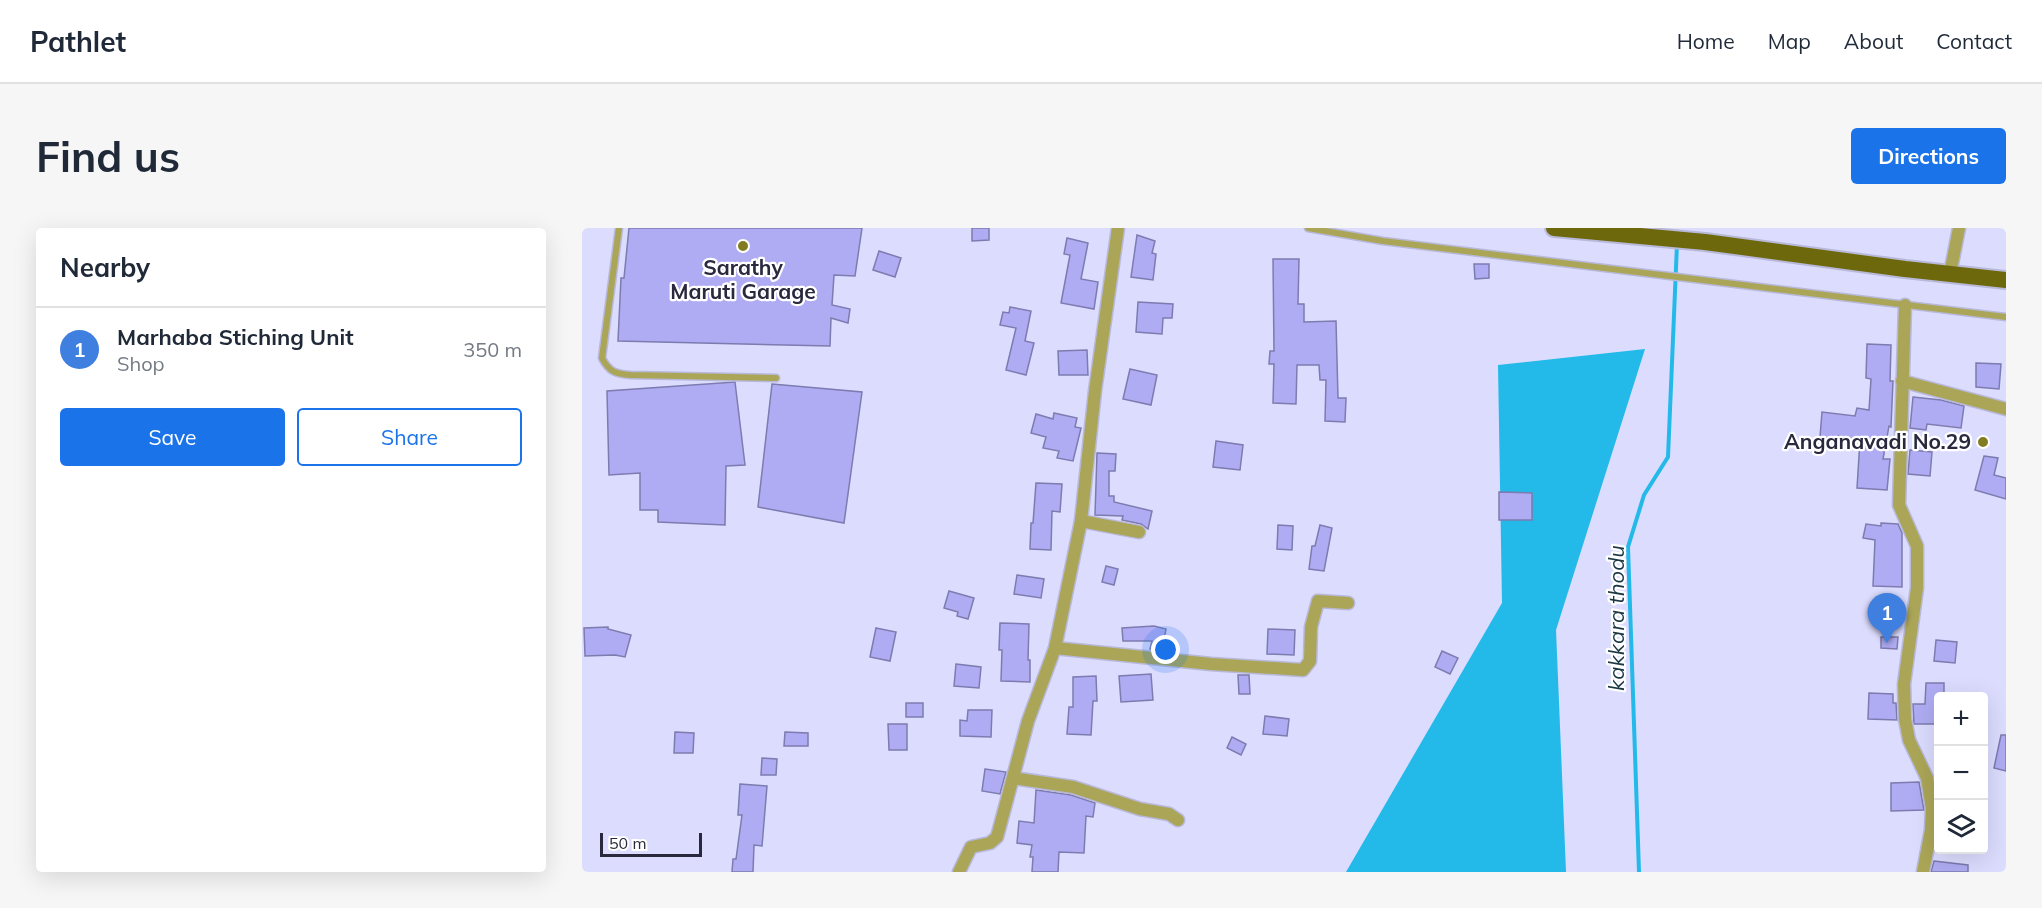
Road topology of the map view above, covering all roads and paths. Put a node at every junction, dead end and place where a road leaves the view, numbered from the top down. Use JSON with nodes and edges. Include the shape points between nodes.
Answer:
{"nodes":[{"id":1,"x":619,"y":228,"type":"edge"},
{"id":2,"x":1118,"y":228,"type":"edge"},
{"id":3,"x":1308,"y":228,"type":"edge"},
{"id":4,"x":1554,"y":228,"type":"edge"},
{"id":5,"x":1959,"y":228,"type":"edge"},
{"id":6,"x":1950,"y":274,"type":"junction"},
{"id":7,"x":2006,"y":280,"type":"edge"},
{"id":8,"x":1905,"y":305,"type":"junction"},
{"id":9,"x":2006,"y":317,"type":"edge"},
{"id":10,"x":776,"y":378,"type":"dead end"},
{"id":11,"x":1902,"y":381,"type":"junction"},
{"id":12,"x":2006,"y":409,"type":"edge"},
{"id":13,"x":1081,"y":521,"type":"junction"},
{"id":14,"x":1139,"y":532,"type":"dead end"},
{"id":15,"x":1348,"y":603,"type":"dead end"},
{"id":16,"x":1055,"y":648,"type":"junction"},
{"id":17,"x":1013,"y":778,"type":"junction"},
{"id":18,"x":1178,"y":820,"type":"dead end"},
{"id":19,"x":959,"y":872,"type":"edge"},
{"id":20,"x":1923,"y":872,"type":"edge"}],
"edges":[{"from":1,"to":10,"type":"lane","via":[[602,358],[608,369],[615,374],[631,375]]},
{"from":2,"to":13,"type":"street"},
{"from":3,"to":8,"type":"lane","via":[[1383,241]]},
{"from":4,"to":6,"type":"highway","via":[[1705,242]]},
{"from":5,"to":6,"type":"street"},
{"from":6,"to":7,"type":"highway"},
{"from":8,"to":9,"type":"lane"},
{"from":8,"to":11,"type":"street"},
{"from":11,"to":12,"type":"street"},
{"from":11,"to":20,"type":"street","via":[[1899,505],[1917,546],[1917,588],[1904,684],[1905,718],[1909,740],[1927,778],[1932,809]]},
{"from":13,"to":14,"type":"street"},
{"from":13,"to":16,"type":"street"},
{"from":15,"to":16,"type":"street","via":[[1318,600],[1311,627],[1310,661],[1303,670]]},
{"from":16,"to":17,"type":"street","via":[[1028,721]]},
{"from":17,"to":18,"type":"street","via":[[1073,787],[1140,809],[1169,814]]},
{"from":17,"to":19,"type":"street","via":[[997,837],[990,843],[971,847]]}]}
